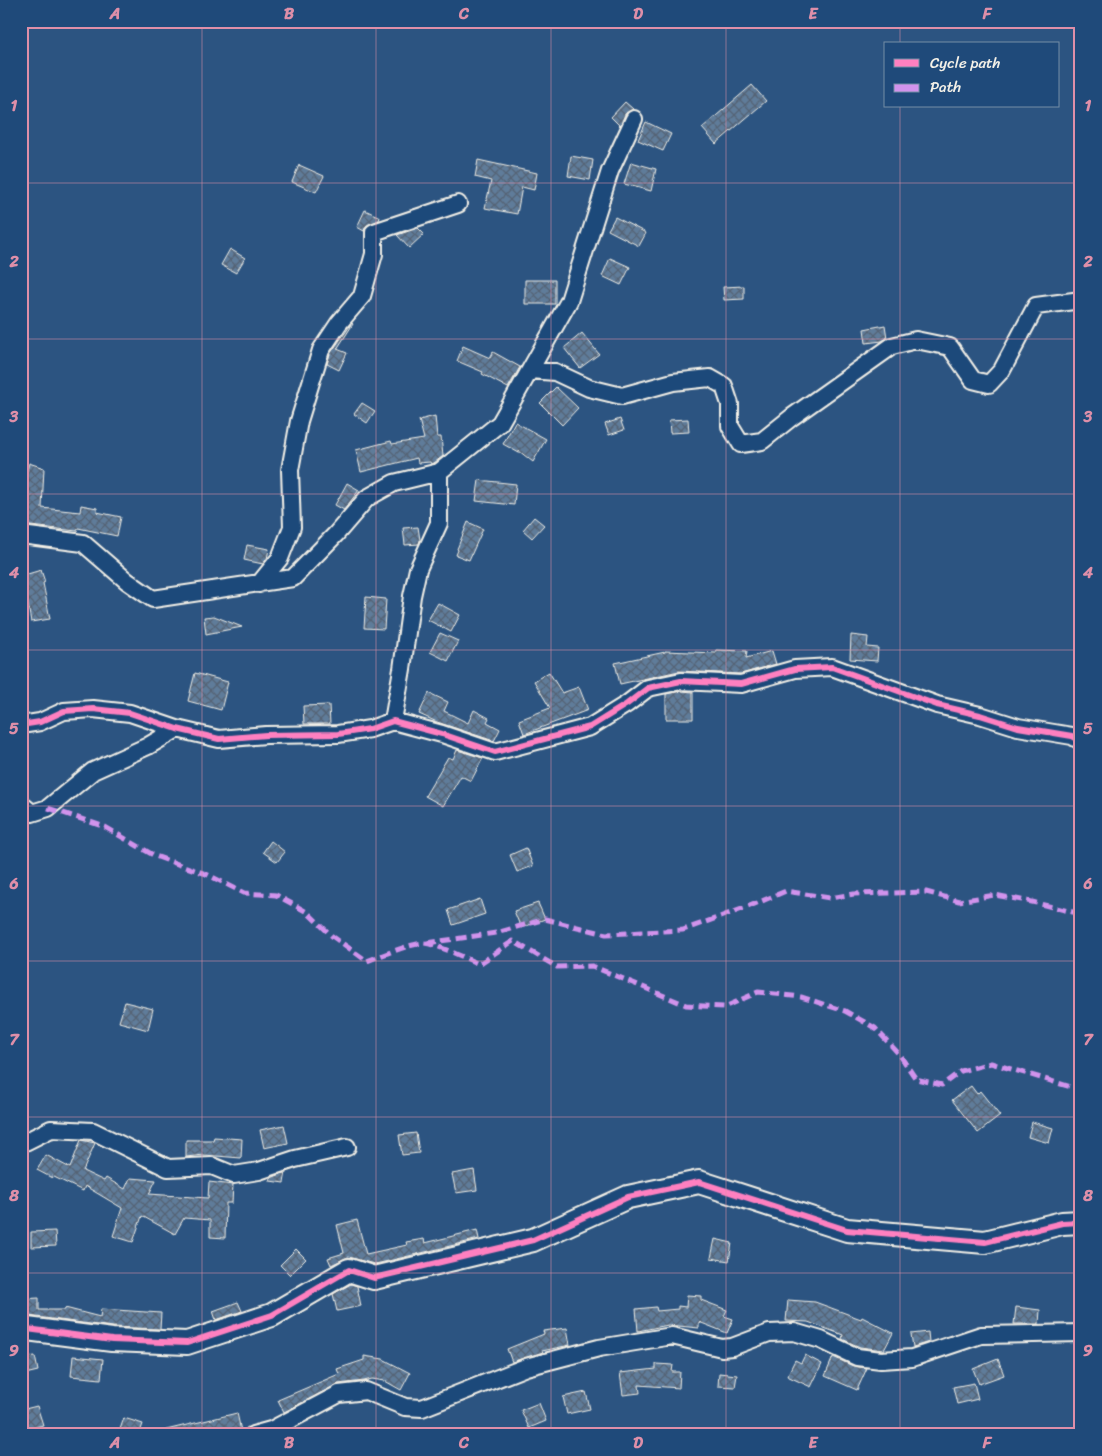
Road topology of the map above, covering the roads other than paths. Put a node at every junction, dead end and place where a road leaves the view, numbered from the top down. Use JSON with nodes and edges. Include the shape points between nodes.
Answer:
{"nodes":[{"id":1,"x":634,"y":119,"type":"dead end"},
{"id":2,"x":458,"y":204,"type":"dead end"},
{"id":3,"x":1081,"y":300,"type":"edge"},
{"id":4,"x":530,"y":370,"type":"junction"},
{"id":5,"x":439,"y":472,"type":"junction"},
{"id":6,"x":21,"y":535,"type":"edge"},
{"id":7,"x":259,"y":584,"type":"junction"},
{"id":8,"x":392,"y":721,"type":"junction"},
{"id":9,"x":21,"y":725,"type":"edge"},
{"id":10,"x":177,"y":729,"type":"junction"},
{"id":11,"x":1081,"y":741,"type":"edge"},
{"id":12,"x":21,"y":804,"type":"edge"},
{"id":13,"x":21,"y":1144,"type":"edge"},
{"id":14,"x":347,"y":1147,"type":"dead end"},
{"id":15,"x":1081,"y":1222,"type":"edge"},
{"id":16,"x":21,"y":1333,"type":"edge"},
{"id":17,"x":1081,"y":1333,"type":"edge"},
{"id":18,"x":253,"y":1435,"type":"edge"}],
"edges":[{"from":1,"to":4,"type":"street","via":[[610,171],[569,301]]},
{"from":2,"to":7,"type":"street","via":[[374,232],[374,254],[362,296],[321,350],[299,422],[290,470],[292,527],[280,558]]},
{"from":3,"to":4,"type":"street","via":[[1036,306],[1002,370],[990,384],[974,380],[950,347],[916,340],[892,346],[762,441],[741,444],[730,426],[730,404],[724,386],[710,378],[673,382],[622,396],[589,388],[556,372]]},
{"from":4,"to":5,"type":"street","via":[[500,423]]},
{"from":5,"to":7,"type":"street","via":[[394,483],[367,498],[293,578]]},
{"from":5,"to":8,"type":"street","via":[[439,523],[418,569]]},
{"from":6,"to":7,"type":"street","via":[[83,543],[152,599]]},
{"from":8,"to":10,"type":"street","via":[[370,729],[338,734],[219,739]]},
{"from":8,"to":11,"type":"street","via":[[495,752],[590,727],[648,688],[681,680],[742,684],[795,669],[832,667],[937,705],[1018,727],[1072,736]]},
{"from":9,"to":10,"type":"street","via":[[40,722],[64,710],[93,709],[130,713]]},
{"from":10,"to":12,"type":"street","via":[[93,771],[48,808],[32,813]]},
{"from":13,"to":14,"type":"street","via":[[51,1129],[93,1131],[168,1168],[212,1166],[234,1175]]},
{"from":15,"to":16,"type":"street","via":[[1062,1223],[984,1242],[847,1230],[699,1182],[628,1197],[533,1240],[374,1278],[349,1270],[272,1315],[188,1343],[112,1340],[27,1329]]},
{"from":17,"to":18,"type":"street","via":[[981,1335],[912,1358],[881,1360],[857,1357],[821,1340],[794,1332],[769,1333],[722,1348],[672,1336],[599,1348],[526,1367],[422,1408],[406,1407],[366,1391],[339,1394],[271,1430]]}]}
